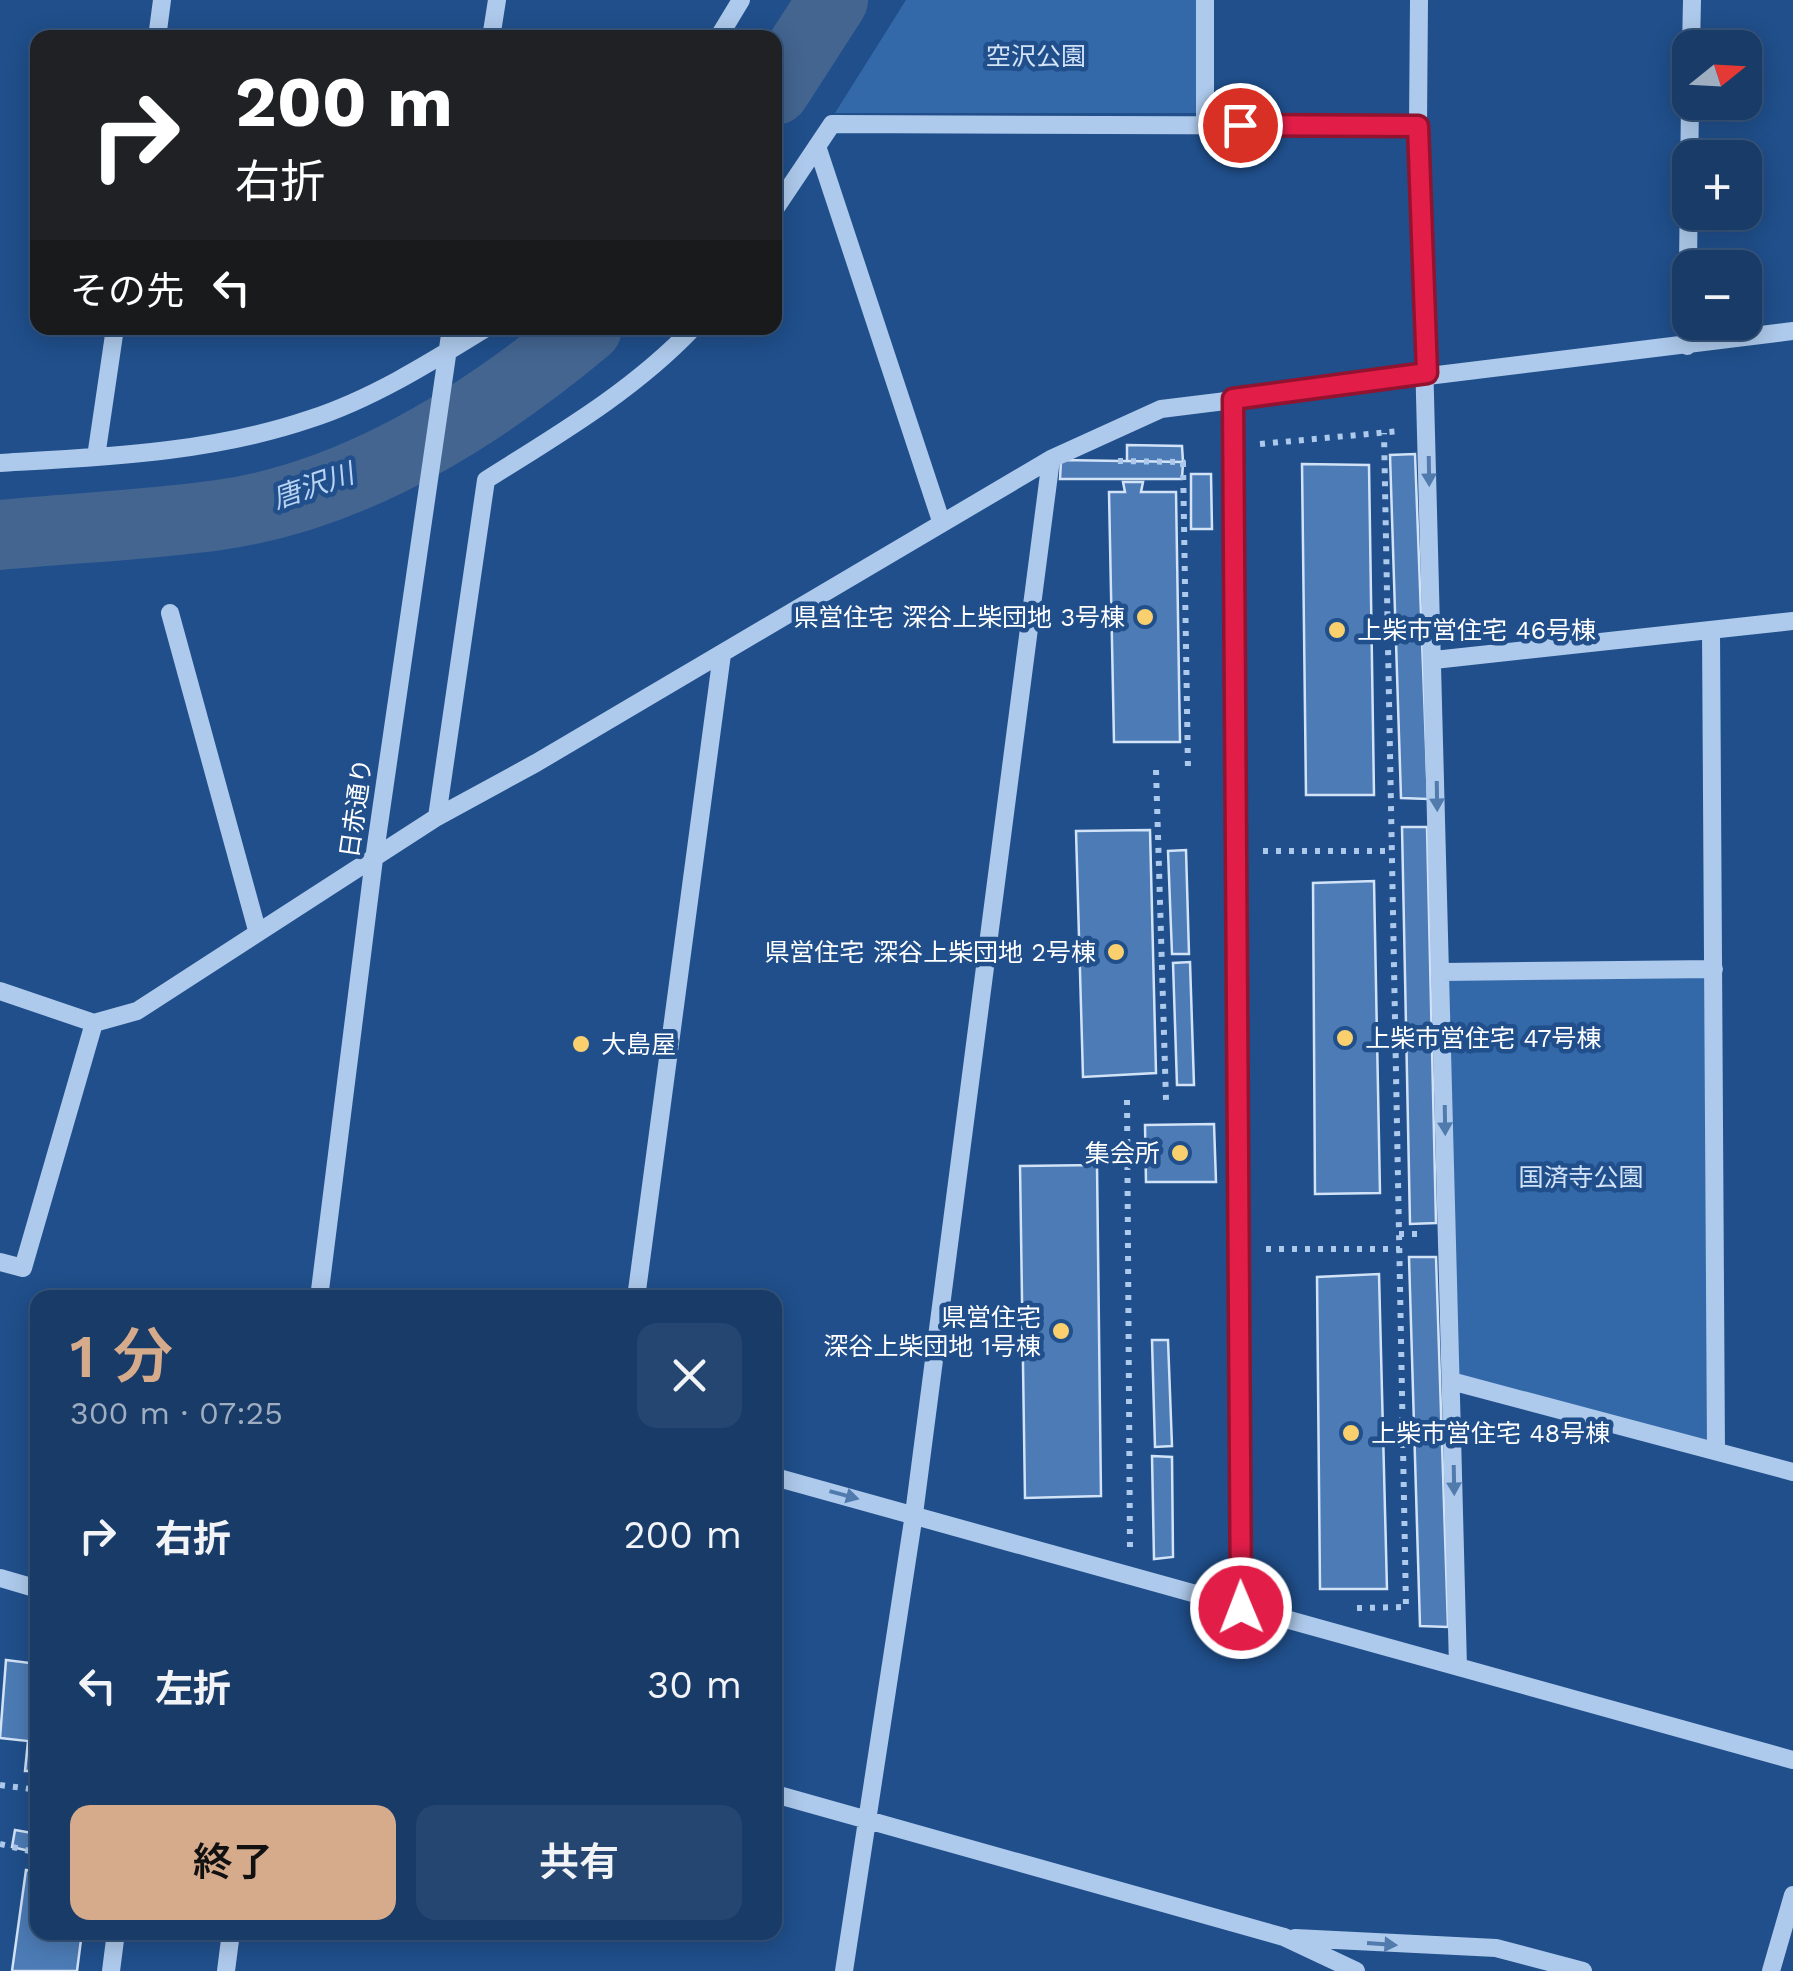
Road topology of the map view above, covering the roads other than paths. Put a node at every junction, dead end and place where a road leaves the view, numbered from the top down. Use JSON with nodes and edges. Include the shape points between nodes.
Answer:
{"nodes":[{"id":1,"x":162,"y":0,"type":"edge"},
{"id":2,"x":497,"y":0,"type":"edge"},
{"id":3,"x":741,"y":0,"type":"edge"},
{"id":4,"x":1205,"y":0,"type":"edge"},
{"id":5,"x":1419,"y":0,"type":"edge"},
{"id":6,"x":1692,"y":0,"type":"edge"},
{"id":7,"x":158,"y":30,"type":"edge"},
{"id":8,"x":493,"y":30,"type":"edge"},
{"id":9,"x":723,"y":30,"type":"edge"},
{"id":10,"x":1691,"y":30,"type":"edge"},
{"id":11,"x":1690,"y":120,"type":"edge"},
{"id":12,"x":1205,"y":125,"type":"junction"},
{"id":13,"x":1418,"y":126,"type":"junction"},
{"id":14,"x":817,"y":146,"type":"junction"},
{"id":15,"x":782,"y":198,"type":"edge"},
{"id":16,"x":1793,"y":331,"type":"edge"},
{"id":17,"x":114,"y":335,"type":"edge"},
{"id":18,"x":449,"y":335,"type":"edge"},
{"id":19,"x":474,"y":335,"type":"edge"},
{"id":20,"x":686,"y":335,"type":"edge"},
{"id":21,"x":1687,"y":346,"type":"junction"},
{"id":22,"x":447,"y":351,"type":"junction"},
{"id":23,"x":1427,"y":373,"type":"junction"},
{"id":24,"x":1233,"y":399,"type":"junction"},
{"id":25,"x":96,"y":458,"type":"junction"},
{"id":26,"x":1050,"y":459,"type":"junction"},
{"id":27,"x":0,"y":462,"type":"edge"},
{"id":28,"x":941,"y":521,"type":"junction"},
{"id":29,"x":170,"y":613,"type":"dead end"},
{"id":30,"x":1793,"y":621,"type":"edge"},
{"id":31,"x":1711,"y":631,"type":"junction"},
{"id":32,"x":722,"y":654,"type":"junction"},
{"id":33,"x":1434,"y":660,"type":"junction"},
{"id":34,"x":437,"y":816,"type":"junction"},
{"id":35,"x":374,"y":859,"type":"junction"},
{"id":36,"x":257,"y":930,"type":"junction"},
{"id":37,"x":1714,"y":969,"type":"junction"},
{"id":38,"x":1442,"y":972,"type":"junction"},
{"id":39,"x":0,"y":991,"type":"edge"},
{"id":40,"x":94,"y":1023,"type":"junction"},
{"id":41,"x":0,"y":1262,"type":"edge"},
{"id":42,"x":320,"y":1290,"type":"edge"},
{"id":43,"x":637,"y":1290,"type":"edge"},
{"id":44,"x":1451,"y":1381,"type":"junction"},
{"id":45,"x":1716,"y":1452,"type":"junction"},
{"id":46,"x":1793,"y":1472,"type":"edge"},
{"id":47,"x":782,"y":1478,"type":"edge"},
{"id":48,"x":914,"y":1514,"type":"junction"},
{"id":49,"x":0,"y":1578,"type":"edge"},
{"id":50,"x":30,"y":1587,"type":"edge"},
{"id":51,"x":1241,"y":1608,"type":"junction"},
{"id":52,"x":1458,"y":1667,"type":"junction"},
{"id":53,"x":1793,"y":1760,"type":"edge"},
{"id":54,"x":782,"y":1796,"type":"edge"},
{"id":55,"x":864,"y":1819,"type":"junction"},
{"id":56,"x":1793,"y":1894,"type":"edge"},
{"id":57,"x":1284,"y":1937,"type":"junction"},
{"id":58,"x":115,"y":1940,"type":"edge"},
{"id":59,"x":230,"y":1940,"type":"edge"},
{"id":60,"x":111,"y":1971,"type":"edge"},
{"id":61,"x":226,"y":1971,"type":"edge"},
{"id":62,"x":844,"y":1971,"type":"edge"},
{"id":63,"x":1356,"y":1971,"type":"edge"},
{"id":64,"x":1583,"y":1971,"type":"edge"},
{"id":65,"x":1771,"y":1971,"type":"edge"}],
"edges":[{"from":1,"to":7,"type":"street"},
{"from":2,"to":8,"type":"street"},
{"from":3,"to":9,"type":"street"},
{"from":4,"to":12,"type":"street"},
{"from":5,"to":13,"type":"street"},
{"from":6,"to":10,"type":"street"},
{"from":11,"to":21,"type":"street"},
{"from":12,"to":13,"type":"street"},
{"from":12,"to":14,"type":"street","via":[[832,124]]},
{"from":13,"to":23,"type":"street"},
{"from":14,"to":15,"type":"street"},
{"from":14,"to":28,"type":"street"},
{"from":16,"to":21,"type":"street"},
{"from":17,"to":25,"type":"street"},
{"from":18,"to":22,"type":"street","name":"日赤通り"},
{"from":19,"to":22,"type":"street"},
{"from":20,"to":34,"type":"street","via":[[600,408],[486,480]]},
{"from":21,"to":23,"type":"street"},
{"from":22,"to":25,"type":"street","via":[[296,424],[205,445]]},
{"from":22,"to":35,"type":"street","name":"日赤通り"},
{"from":23,"to":24,"type":"street"},
{"from":23,"to":33,"type":"street","one_way":true},
{"from":24,"to":26,"type":"street","via":[[1161,410]]},
{"from":24,"to":51,"type":"street"},
{"from":25,"to":27,"type":"street"},
{"from":26,"to":28,"type":"street"},
{"from":26,"to":48,"type":"street"},
{"from":28,"to":32,"type":"street"},
{"from":29,"to":36,"type":"street"},
{"from":30,"to":31,"type":"street"},
{"from":31,"to":33,"type":"street"},
{"from":31,"to":37,"type":"street"},
{"from":32,"to":34,"type":"street"},
{"from":32,"to":43,"type":"street"},
{"from":33,"to":38,"type":"street","one_way":true},
{"from":34,"to":35,"type":"street"},
{"from":35,"to":36,"type":"street"},
{"from":35,"to":42,"type":"street","name":"日赤通り"},
{"from":36,"to":40,"type":"street","via":[[137,1011]]},
{"from":37,"to":38,"type":"street"},
{"from":37,"to":45,"type":"street"},
{"from":38,"to":44,"type":"street","one_way":true},
{"from":39,"to":40,"type":"street"},
{"from":40,"to":41,"type":"street","via":[[23,1268]]},
{"from":44,"to":45,"type":"street"},
{"from":44,"to":52,"type":"street","one_way":true},
{"from":45,"to":46,"type":"street"},
{"from":47,"to":48,"type":"street","one_way":true},
{"from":48,"to":51,"type":"street"},
{"from":48,"to":55,"type":"street"},
{"from":49,"to":50,"type":"street"},
{"from":51,"to":52,"type":"street"},
{"from":52,"to":53,"type":"street"},
{"from":54,"to":55,"type":"street"},
{"from":55,"to":57,"type":"street"},
{"from":55,"to":62,"type":"street"},
{"from":56,"to":65,"type":"street"},
{"from":57,"to":63,"type":"street"},
{"from":57,"to":64,"type":"street","one_way":true,"via":[[1496,1948]]},
{"from":58,"to":60,"type":"street"},
{"from":59,"to":61,"type":"street"}]}
